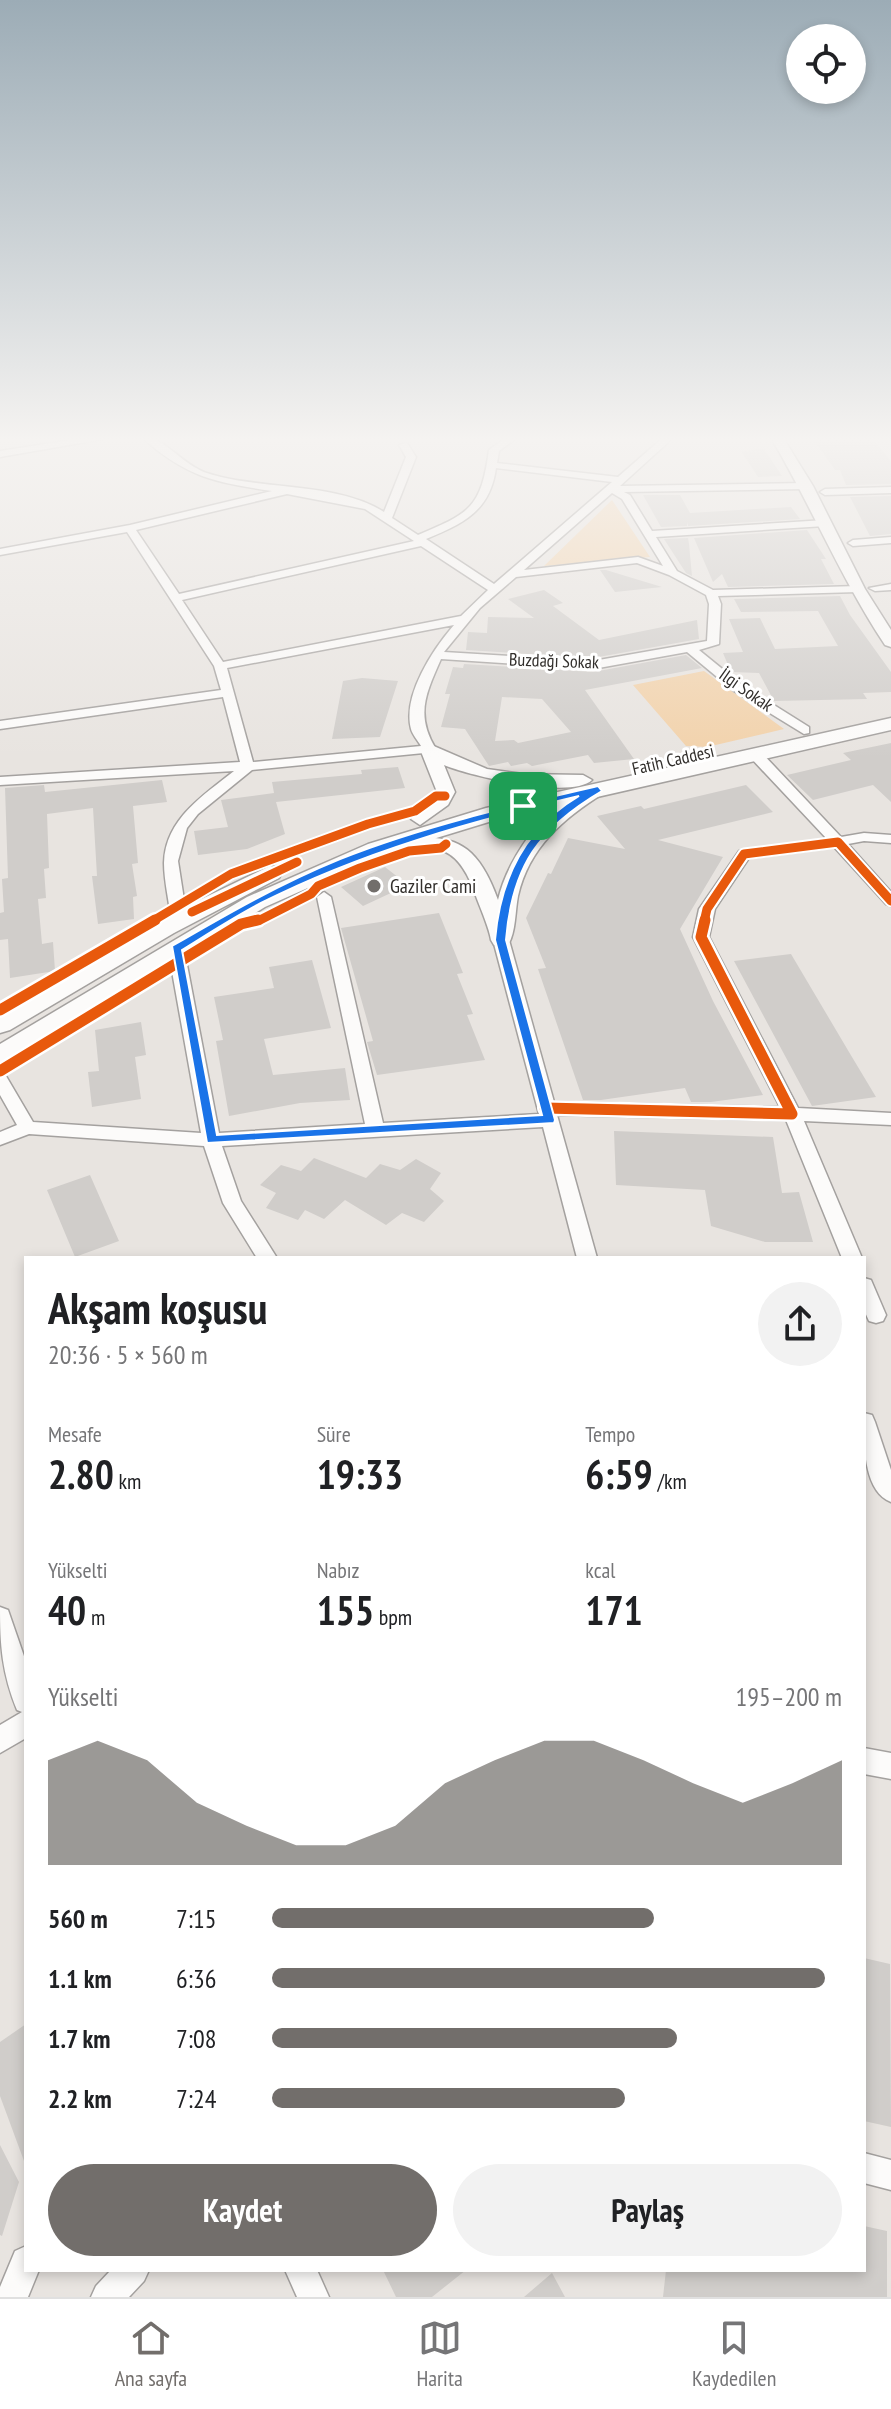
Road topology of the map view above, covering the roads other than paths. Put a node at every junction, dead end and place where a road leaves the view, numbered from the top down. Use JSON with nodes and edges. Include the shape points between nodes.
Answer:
{"nodes":[{"id":1,"x":48,"y":543,"type":"edge"},
{"id":2,"x":140,"y":543,"type":"edge"},
{"id":3,"x":408,"y":543,"type":"edge"},
{"id":4,"x":427,"y":543,"type":"edge"},
{"id":5,"x":548,"y":543,"type":"edge"},
{"id":6,"x":655,"y":543,"type":"edge"},
{"id":7,"x":835,"y":543,"type":"edge"},
{"id":8,"x":853,"y":543,"type":"edge"},
{"id":9,"x":879,"y":543,"type":"edge"},
{"id":10,"x":856,"y":549,"type":"joint"},
{"id":11,"x":0,"y":552,"type":"edge"},
{"id":12,"x":673,"y":573,"type":"junction"},
{"id":13,"x":513,"y":574,"type":"junction"},
{"id":14,"x":872,"y":582,"type":"joint"},
{"id":15,"x":891,"y":587,"type":"edge"},
{"id":16,"x":858,"y":589,"type":"junction"},
{"id":17,"x":495,"y":590,"type":"junction"},
{"id":18,"x":711,"y":593,"type":"junction"},
{"id":19,"x":175,"y":598,"type":"junction"},
{"id":20,"x":891,"y":614,"type":"edge"},
{"id":21,"x":465,"y":619,"type":"junction"},
{"id":22,"x":891,"y":642,"type":"edge"},
{"id":23,"x":689,"y":648,"type":"junction"},
{"id":24,"x":436,"y":655,"type":"junction"},
{"id":25,"x":220,"y":666,"type":"junction"},
{"id":26,"x":227,"y":693,"type":"junction"},
{"id":27,"x":891,"y":711,"type":"edge"},
{"id":28,"x":891,"y":724,"type":"edge"},
{"id":29,"x":0,"y":725,"type":"edge"},
{"id":30,"x":804,"y":730,"type":"junction"},
{"id":31,"x":429,"y":749,"type":"junction"},
{"id":32,"x":754,"y":753,"type":"junction"},
{"id":33,"x":248,"y":766,"type":"junction"},
{"id":34,"x":0,"y":781,"type":"edge"},
{"id":35,"x":591,"y":784,"type":"junction"},
{"id":36,"x":420,"y":819,"type":"junction"},
{"id":37,"x":891,"y":839,"type":"edge"},
{"id":38,"x":838,"y":842,"type":"junction"},
{"id":39,"x":370,"y":843,"type":"junction"},
{"id":40,"x":324,"y":897,"type":"dead end"},
{"id":41,"x":891,"y":901,"type":"edge"},
{"id":42,"x":179,"y":919,"type":"junction"},
{"id":43,"x":501,"y":940,"type":"junction"},
{"id":44,"x":176,"y":949,"type":"junction"},
{"id":45,"x":2,"y":1020,"type":"edge"},
{"id":46,"x":0,"y":1057,"type":"edge"},
{"id":47,"x":0,"y":1080,"type":"edge"},
{"id":48,"x":547,"y":1114,"type":"junction"},
{"id":49,"x":792,"y":1114,"type":"junction"},
{"id":50,"x":891,"y":1119,"type":"edge"},
{"id":51,"x":28,"y":1128,"type":"junction"},
{"id":52,"x":375,"y":1129,"type":"junction"},
{"id":53,"x":0,"y":1139,"type":"edge"},
{"id":54,"x":211,"y":1140,"type":"junction"},
{"id":55,"x":266,"y":1256,"type":"edge"},
{"id":56,"x":586,"y":1256,"type":"edge"},
{"id":57,"x":851,"y":1256,"type":"edge"},
{"id":58,"x":866,"y":1290,"type":"edge"},
{"id":59,"x":877,"y":1315,"type":"edge"},
{"id":60,"x":866,"y":1428,"type":"edge"},
{"id":61,"x":891,"y":1492,"type":"edge"},
{"id":62,"x":0,"y":1618,"type":"edge"},
{"id":63,"x":24,"y":1695,"type":"edge"},
{"id":64,"x":24,"y":1724,"type":"edge"},
{"id":65,"x":0,"y":1740,"type":"edge"},
{"id":66,"x":866,"y":1761,"type":"edge"},
{"id":67,"x":891,"y":1766,"type":"edge"},
{"id":68,"x":866,"y":2169,"type":"edge"},
{"id":69,"x":891,"y":2175,"type":"edge"},
{"id":70,"x":24,"y":2267,"type":"edge"},
{"id":71,"x":131,"y":2272,"type":"edge"},
{"id":72,"x":302,"y":2272,"type":"edge"},
{"id":73,"x":12,"y":2297,"type":"edge"},
{"id":74,"x":107,"y":2297,"type":"edge"},
{"id":75,"x":313,"y":2297,"type":"edge"}],
"edges":[{"from":1,"to":11,"type":"street"},
{"from":2,"to":19,"type":"street"},
{"from":3,"to":19,"type":"street"},
{"from":4,"to":17,"type":"street"},
{"from":5,"to":13,"type":"street"},
{"from":6,"to":12,"type":"street"},
{"from":7,"to":16,"type":"street"},
{"from":8,"to":10,"type":"street"},
{"from":9,"to":10,"type":"street"},
{"from":12,"to":13,"type":"street","via":[[638,560]]},
{"from":12,"to":18,"type":"street"},
{"from":13,"to":17,"type":"street"},
{"from":14,"to":15,"type":"street"},
{"from":14,"to":20,"type":"street"},
{"from":16,"to":18,"type":"street"},
{"from":16,"to":22,"type":"street"},
{"from":17,"to":21,"type":"street"},
{"from":18,"to":23,"type":"street","name":"Buzdağı Sokak","via":[[713,644]]},
{"from":19,"to":25,"type":"street"},
{"from":21,"to":24,"type":"street"},
{"from":21,"to":25,"type":"street"},
{"from":23,"to":24,"type":"street","name":"Buzdağı Sokak","via":[[593,665]]},
{"from":23,"to":30,"type":"street","name":"İlgi Sokak","via":[[738,688]]},
{"from":24,"to":31,"type":"street","via":[[419,694],[417,729]]},
{"from":25,"to":26,"type":"street"},
{"from":26,"to":29,"type":"street"},
{"from":26,"to":33,"type":"street"},
{"from":27,"to":30,"type":"main road","name":"Fatih Caddesi"},
{"from":28,"to":32,"type":"main road","name":"Fatih Caddesi"},
{"from":30,"to":35,"type":"main road","name":"Fatih Caddesi"},
{"from":31,"to":33,"type":"street"},
{"from":31,"to":35,"type":"street","via":[[488,775]]},
{"from":31,"to":36,"type":"street","via":[[446,792]]},
{"from":32,"to":35,"type":"main road","name":"Fatih Caddesi"},
{"from":32,"to":38,"type":"street"},
{"from":33,"to":34,"type":"street"},
{"from":33,"to":42,"type":"street","via":[[180,827],[171,861]]},
{"from":35,"to":36,"type":"main road","name":"Fatih Caddesi"},
{"from":35,"to":39,"type":"main road","name":"Fatih Caddesi"},
{"from":35,"to":43,"type":"street","via":[[523,855],[503,911]]},
{"from":36,"to":39,"type":"main road","name":"Fatih Caddesi"},
{"from":37,"to":38,"type":"street"},
{"from":38,"to":41,"type":"street"},
{"from":38,"to":49,"type":"street","via":[[744,854],[707,909],[701,937]]},
{"from":39,"to":42,"type":"main road","via":[[261,876]]},
{"from":39,"to":43,"type":"street","via":[[434,842],[467,855]]},
{"from":39,"to":44,"type":"main road"},
{"from":40,"to":52,"type":"street"},
{"from":42,"to":45,"type":"main road"},
{"from":43,"to":48,"type":"street"},
{"from":44,"to":46,"type":"main road"},
{"from":44,"to":54,"type":"street"},
{"from":47,"to":51,"type":"street"},
{"from":48,"to":49,"type":"street"},
{"from":48,"to":52,"type":"street"},
{"from":48,"to":56,"type":"street"},
{"from":49,"to":50,"type":"street"},
{"from":49,"to":57,"type":"street"},
{"from":51,"to":53,"type":"street"},
{"from":51,"to":54,"type":"street"},
{"from":52,"to":54,"type":"street"},
{"from":54,"to":55,"type":"street","via":[[232,1203]]},
{"from":58,"to":59,"type":"street"},
{"from":60,"to":61,"type":"street"},
{"from":62,"to":63,"type":"street"},
{"from":64,"to":65,"type":"street"},
{"from":66,"to":67,"type":"street"},
{"from":68,"to":69,"type":"street"},
{"from":70,"to":73,"type":"street"},
{"from":71,"to":74,"type":"street"},
{"from":72,"to":75,"type":"street"}]}
